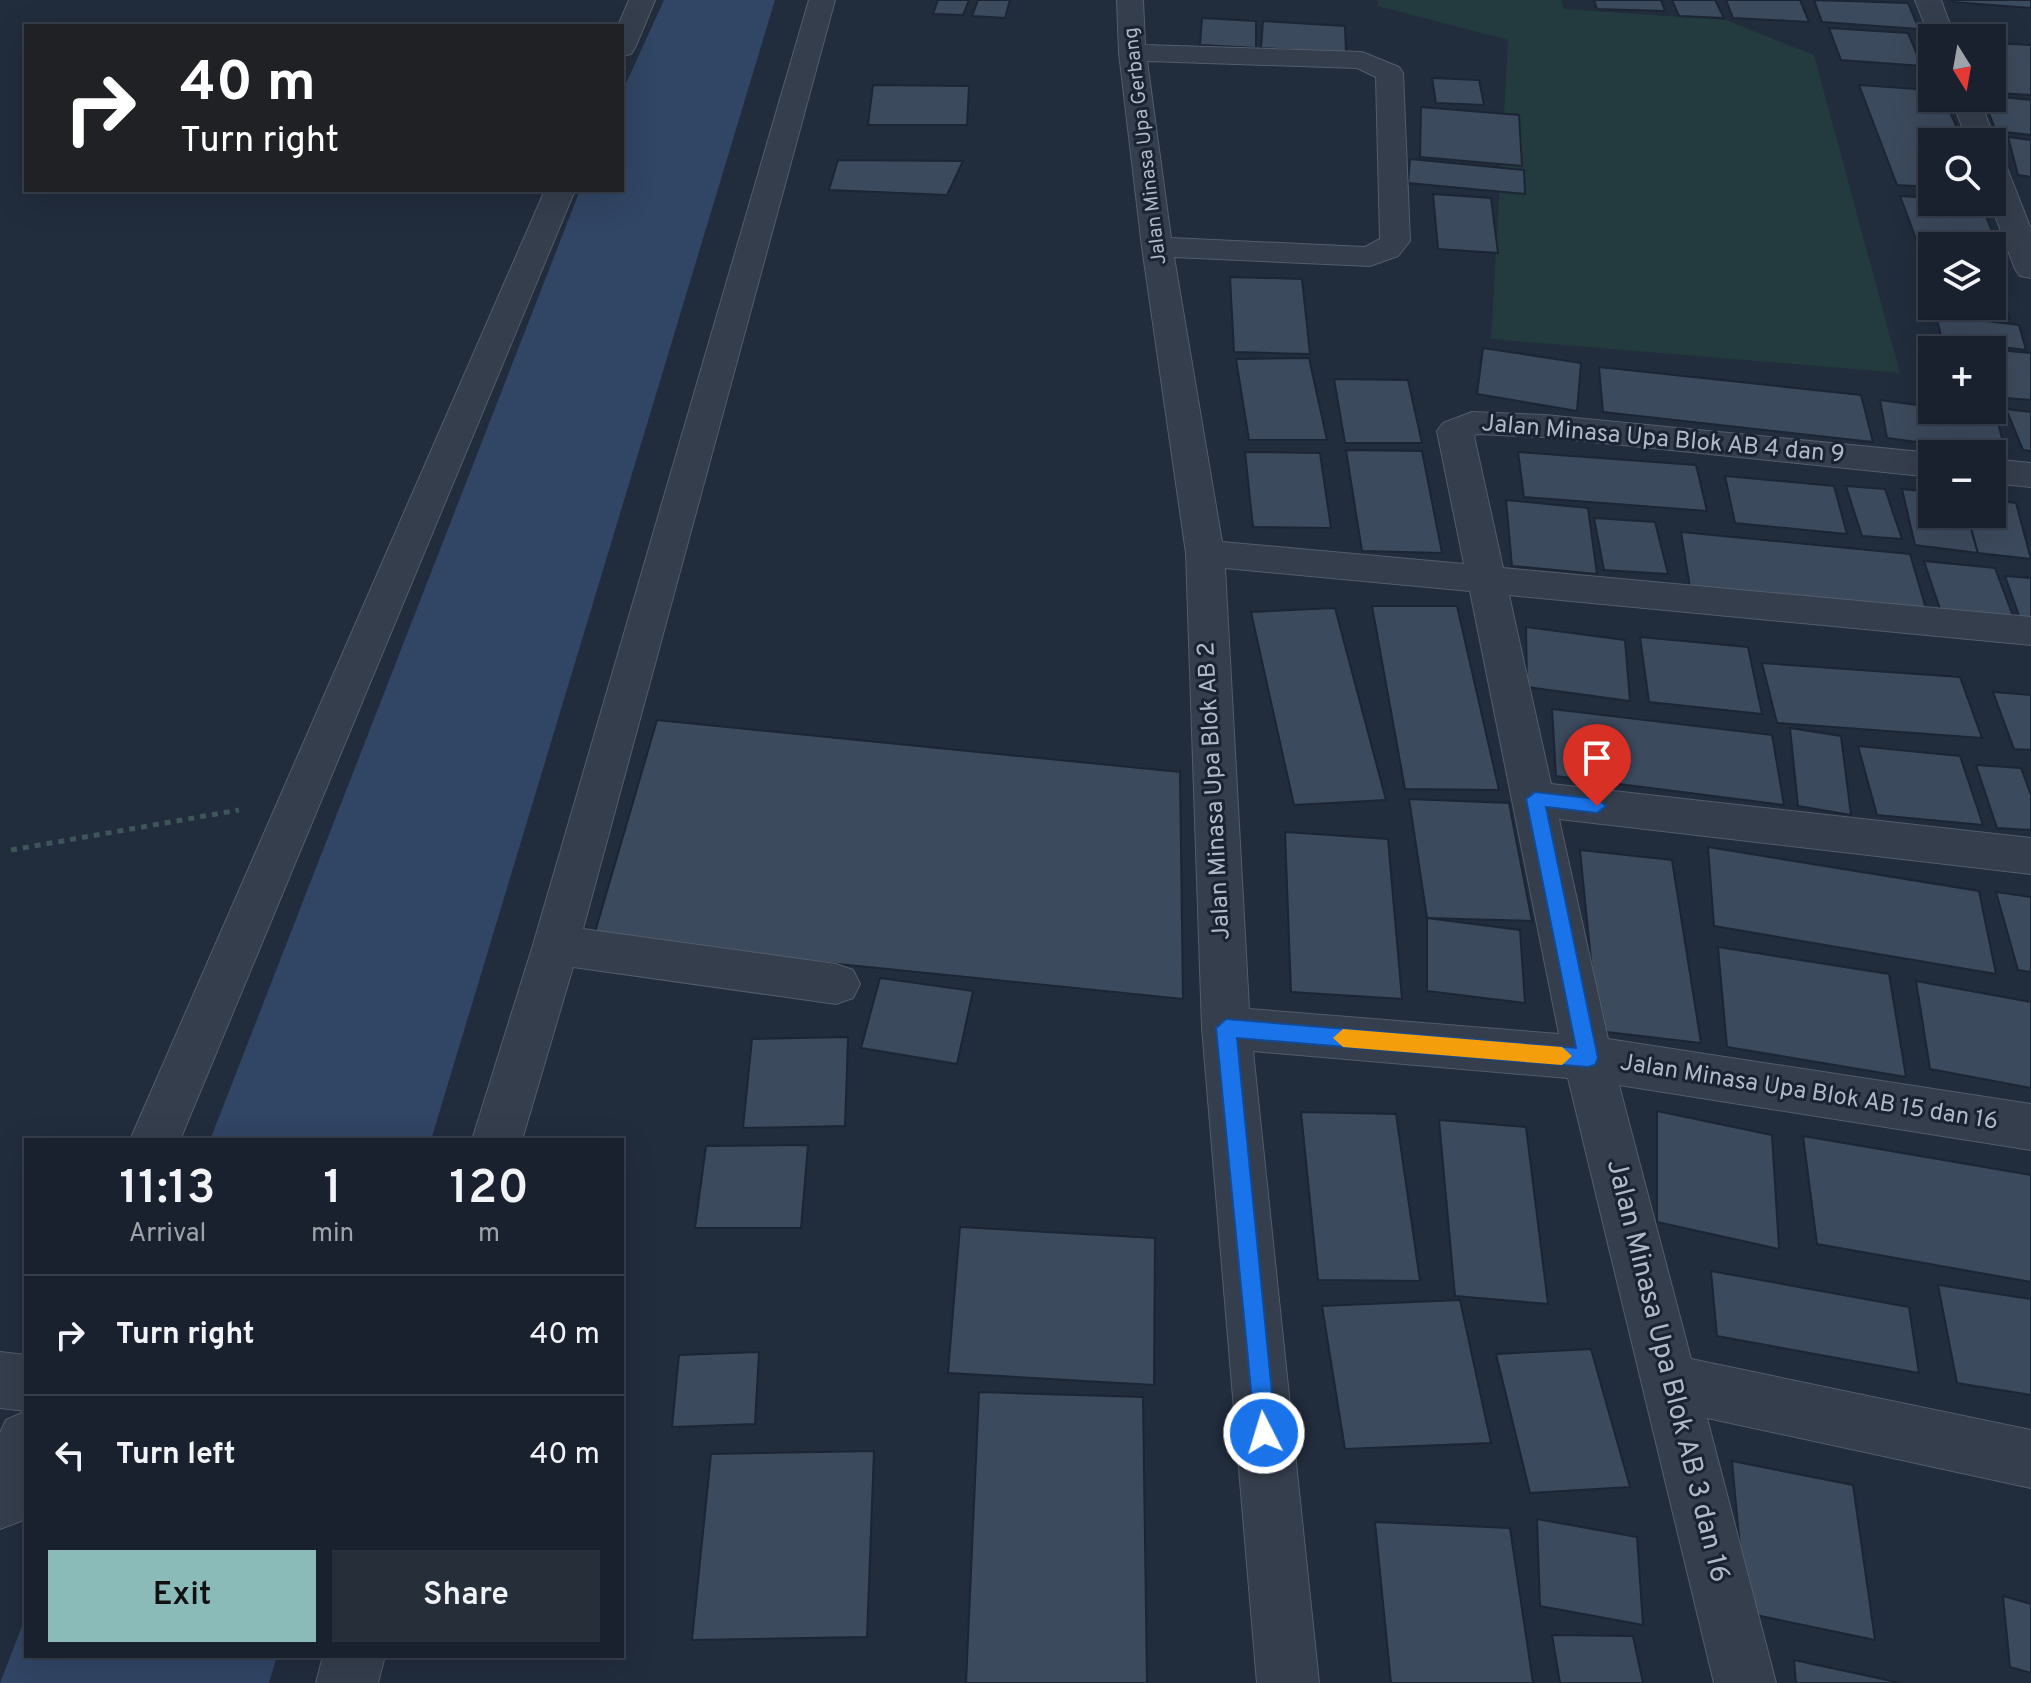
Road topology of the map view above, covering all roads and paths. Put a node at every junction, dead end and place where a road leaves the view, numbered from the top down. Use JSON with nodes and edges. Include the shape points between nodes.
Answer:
{"nodes":[{"id":1,"x":642,"y":0,"type":"edge"},
{"id":2,"x":822,"y":0,"type":"edge"},
{"id":3,"x":1130,"y":0,"type":"edge"},
{"id":4,"x":1928,"y":0,"type":"edge"},
{"id":5,"x":1937,"y":24,"type":"edge"},
{"id":6,"x":624,"y":43,"type":"edge"},
{"id":7,"x":1132,"y":53,"type":"junction"},
{"id":8,"x":559,"y":192,"type":"edge"},
{"id":9,"x":2006,"y":201,"type":"edge"},
{"id":10,"x":1157,"y":247,"type":"junction"},
{"id":11,"x":2028,"y":252,"type":"edge"},
{"id":12,"x":1918,"y":464,"type":"edge"},
{"id":13,"x":2006,"y":472,"type":"edge"},
{"id":14,"x":2031,"y":475,"type":"edge"},
{"id":15,"x":1205,"y":553,"type":"junction"},
{"id":16,"x":1488,"y":582,"type":"junction"},
{"id":17,"x":2031,"y":631,"type":"edge"},
{"id":18,"x":302,"y":796,"type":"junction"},
{"id":19,"x":1535,"y":799,"type":"junction"},
{"id":20,"x":11,"y":850,"type":"dead end"},
{"id":21,"x":2031,"y":856,"type":"edge"},
{"id":22,"x":556,"y":945,"type":"junction"},
{"id":23,"x":836,"y":984,"type":"dead end"},
{"id":24,"x":1226,"y":1028,"type":"junction"},
{"id":25,"x":1588,"y":1058,"type":"junction"},
{"id":26,"x":2031,"y":1127,"type":"edge"},
{"id":27,"x":156,"y":1138,"type":"edge"},
{"id":28,"x":498,"y":1138,"type":"edge"},
{"id":29,"x":0,"y":1380,"type":"edge"},
{"id":30,"x":1670,"y":1382,"type":"junction"},
{"id":31,"x":24,"y":1383,"type":"edge"},
{"id":32,"x":24,"y":1445,"type":"edge"},
{"id":33,"x":2031,"y":1459,"type":"edge"},
{"id":34,"x":0,"y":1500,"type":"edge"},
{"id":35,"x":353,"y":1658,"type":"edge"},
{"id":36,"x":347,"y":1683,"type":"edge"},
{"id":37,"x":1288,"y":1683,"type":"edge"},
{"id":38,"x":1745,"y":1683,"type":"edge"}],
"edges":[{"from":1,"to":6,"type":"street"},
{"from":2,"to":22,"type":"street"},
{"from":3,"to":7,"type":"street","name":"Jalan Minasa Upa Gerbang"},
{"from":4,"to":5,"type":"street"},
{"from":7,"to":10,"type":"street","name":"Jalan Minasa Upa Gerbang"},
{"from":7,"to":10,"type":"street","via":[[1362,60],[1389,73],[1395,241],[1387,249],[1370,257]]},
{"from":8,"to":18,"type":"street"},
{"from":9,"to":11,"type":"street"},
{"from":10,"to":15,"type":"street","name":"Jalan Minasa Upa Gerbang"},
{"from":12,"to":16,"type":"street","name":"Jalan Minasa Upa Blok AB 4 dan 9","via":[[1561,427],[1472,423],[1455,431]]},
{"from":13,"to":14,"type":"street"},
{"from":15,"to":16,"type":"street"},
{"from":15,"to":24,"type":"street","name":"Jalan Minasa Upa Blok AB 2"},
{"from":16,"to":17,"type":"street"},
{"from":16,"to":19,"type":"street","name":"Jalan Minasa Upa Blok AB 3 dan 16"},
{"from":18,"to":20,"type":"path","via":[[185,822]]},
{"from":18,"to":27,"type":"street"},
{"from":19,"to":21,"type":"street"},
{"from":19,"to":25,"type":"street","name":"Jalan Minasa Upa Blok AB 3 dan 16"},
{"from":22,"to":23,"type":"street"},
{"from":22,"to":28,"type":"street"},
{"from":24,"to":25,"type":"street","name":"Jalan Minasa Upa Blok AB 15 dan 16"},
{"from":24,"to":37,"type":"street","name":"Jalan Minasa Upa Blok AB 2"},
{"from":25,"to":26,"type":"street","name":"Jalan Minasa Upa Blok AB 15 dan 16"},
{"from":25,"to":30,"type":"street","name":"Jalan Minasa Upa Blok AB 3 dan 16"},
{"from":29,"to":31,"type":"street"},
{"from":30,"to":33,"type":"street"},
{"from":30,"to":38,"type":"street","name":"Jalan Minasa Upa Blok AB 3 dan 16"},
{"from":32,"to":34,"type":"street"},
{"from":35,"to":36,"type":"street"}]}
